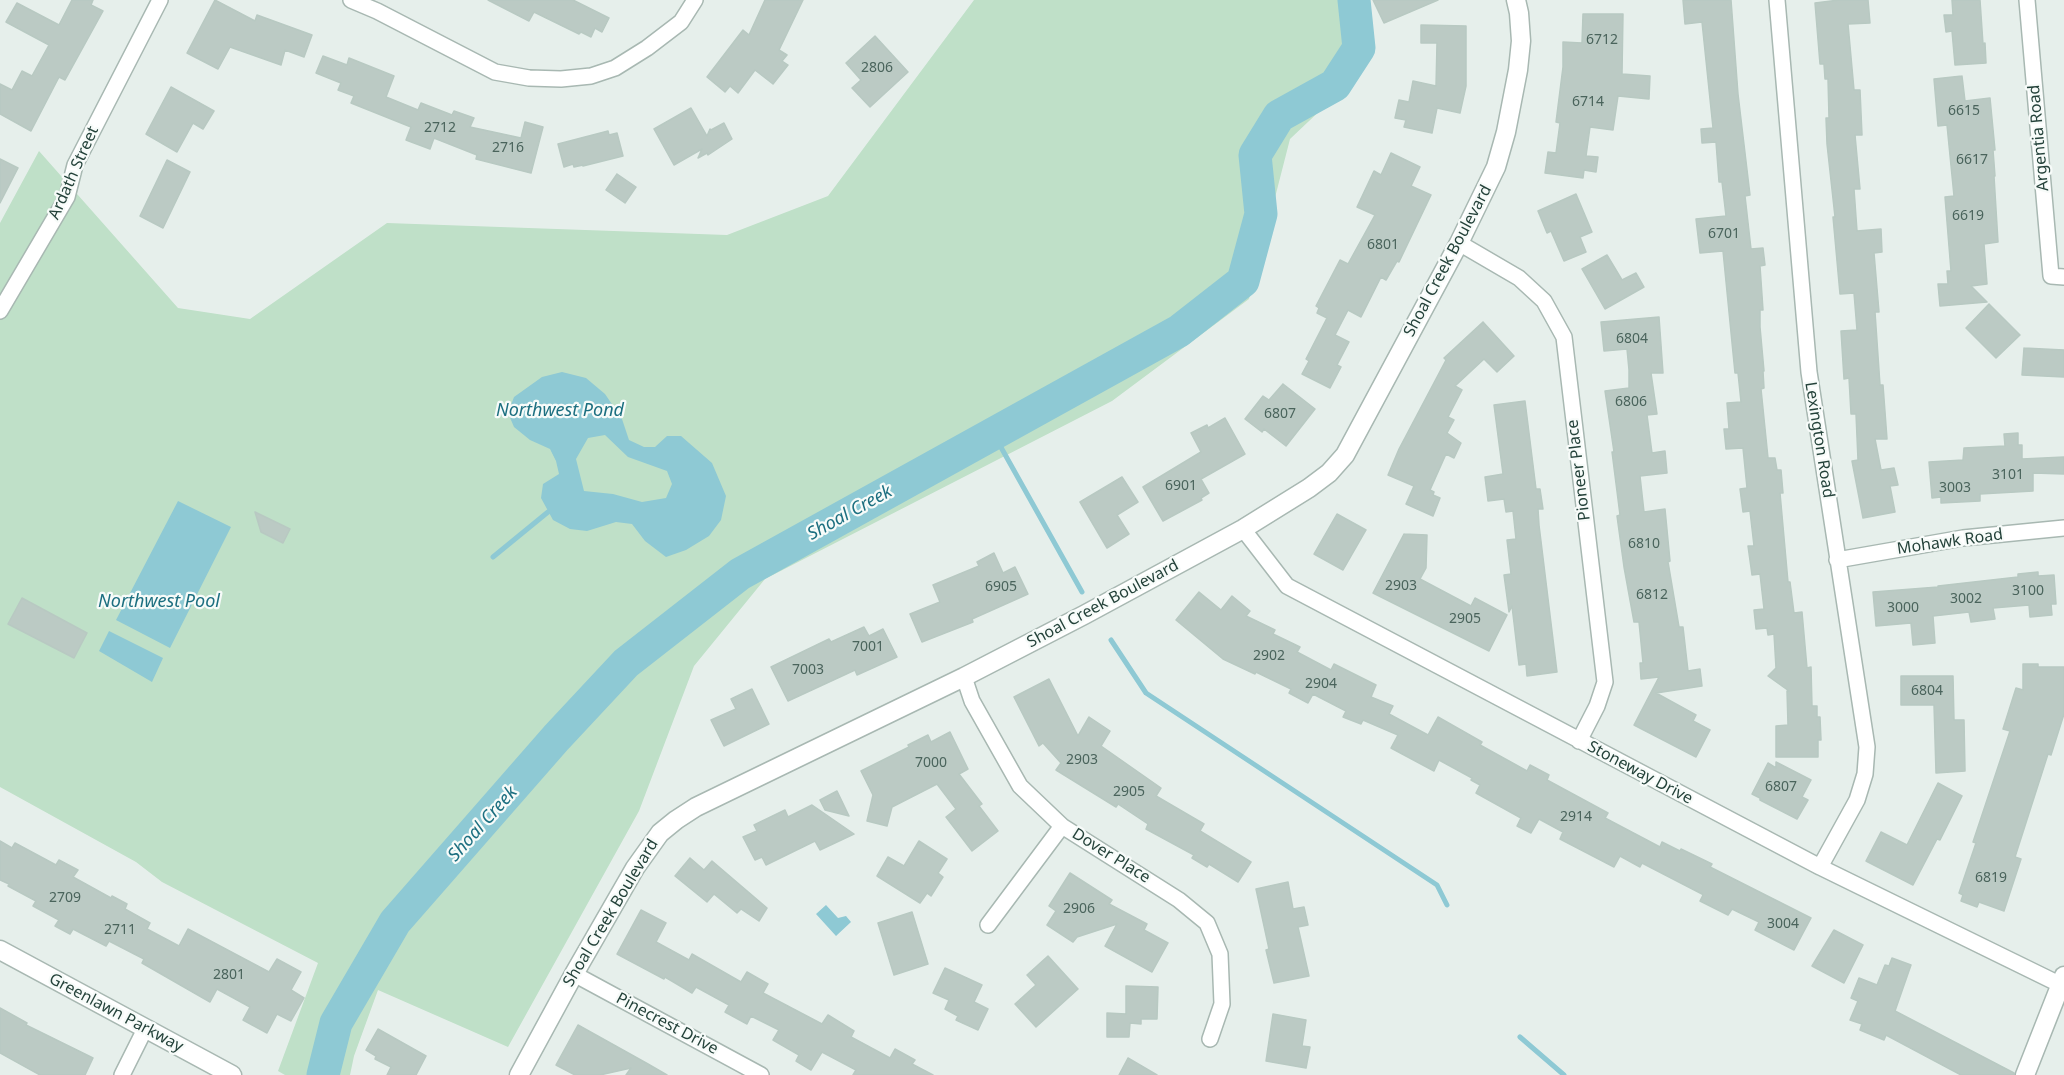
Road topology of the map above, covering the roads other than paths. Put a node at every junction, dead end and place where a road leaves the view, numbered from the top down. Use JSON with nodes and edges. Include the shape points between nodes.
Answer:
{"nodes":[{"id":1,"x":160,"y":0,"type":"edge"},
{"id":2,"x":351,"y":0,"type":"edge"},
{"id":3,"x":695,"y":0,"type":"edge"},
{"id":4,"x":1516,"y":0,"type":"edge"},
{"id":5,"x":1777,"y":0,"type":"edge"},
{"id":6,"x":2027,"y":0,"type":"edge"},
{"id":7,"x":1459,"y":243,"type":"junction"},
{"id":8,"x":2057,"y":276,"type":"edge"},
{"id":9,"x":0,"y":311,"type":"edge"},
{"id":10,"x":2064,"y":528,"type":"edge"},
{"id":11,"x":1244,"y":529,"type":"junction"},
{"id":12,"x":1837,"y":560,"type":"junction"},
{"id":13,"x":964,"y":677,"type":"junction"},
{"id":14,"x":1579,"y":741,"type":"junction"},
{"id":15,"x":1062,"y":826,"type":"junction"},
{"id":16,"x":1820,"y":867,"type":"junction"},
{"id":17,"x":988,"y":925,"type":"dead end"},
{"id":18,"x":0,"y":950,"type":"edge"},
{"id":19,"x":574,"y":974,"type":"junction"},
{"id":20,"x":2062,"y":981,"type":"edge"},
{"id":21,"x":145,"y":1029,"type":"junction"},
{"id":22,"x":1210,"y":1039,"type":"dead end"},
{"id":23,"x":122,"y":1075,"type":"edge"},
{"id":24,"x":232,"y":1075,"type":"edge"},
{"id":25,"x":519,"y":1075,"type":"edge"},
{"id":26,"x":761,"y":1075,"type":"edge"},
{"id":27,"x":2025,"y":1075,"type":"edge"}],
"edges":[{"from":1,"to":9,"type":"street","name":"Ardath Street","via":[[75,165],[67,197]]},
{"from":2,"to":3,"type":"street","via":[[495,72],[561,79],[591,76],[615,68],[681,22]]},
{"from":4,"to":7,"type":"street","name":"Shoal Creek Boulevard","via":[[1521,41],[1506,132],[1496,167]]},
{"from":5,"to":12,"type":"street","name":"Lexington Road","via":[[1809,372]]},
{"from":6,"to":8,"type":"street","name":"Argentia Road"},
{"from":7,"to":11,"type":"street","name":"Shoal Creek Boulevard","via":[[1345,455],[1309,488]]},
{"from":7,"to":14,"type":"street","name":"Pioneer Place","via":[[1519,278],[1544,301],[1564,337],[1605,682]]},
{"from":10,"to":12,"type":"street","name":"Mohawk Road","via":[[1963,538]]},
{"from":11,"to":13,"type":"street","name":"Shoal Creek Boulevard"},
{"from":11,"to":14,"type":"street","name":"Stoneway Drive","via":[[1287,586]]},
{"from":12,"to":16,"type":"street","name":"Lexington Road","via":[[1867,747],[1865,774],[1857,800]]},
{"from":13,"to":15,"type":"street","name":"Dover Place","via":[[972,701],[1020,786]]},
{"from":13,"to":19,"type":"street","name":"Shoal Creek Boulevard","via":[[676,820],[650,845]]},
{"from":14,"to":16,"type":"street","name":"Stoneway Drive"},
{"from":15,"to":17,"type":"street"},
{"from":15,"to":22,"type":"street","name":"Dover Place","via":[[1179,900],[1207,923],[1220,954],[1222,1004]]},
{"from":16,"to":20,"type":"street","name":"Stoneway Drive"},
{"from":18,"to":21,"type":"street","name":"Greenlawn Parkway"},
{"from":19,"to":25,"type":"street","name":"Shoal Creek Boulevard"},
{"from":19,"to":26,"type":"street","name":"Pinecrest Drive"},
{"from":20,"to":27,"type":"street"},
{"from":21,"to":23,"type":"street"},
{"from":21,"to":24,"type":"street","name":"Greenlawn Parkway"}]}
